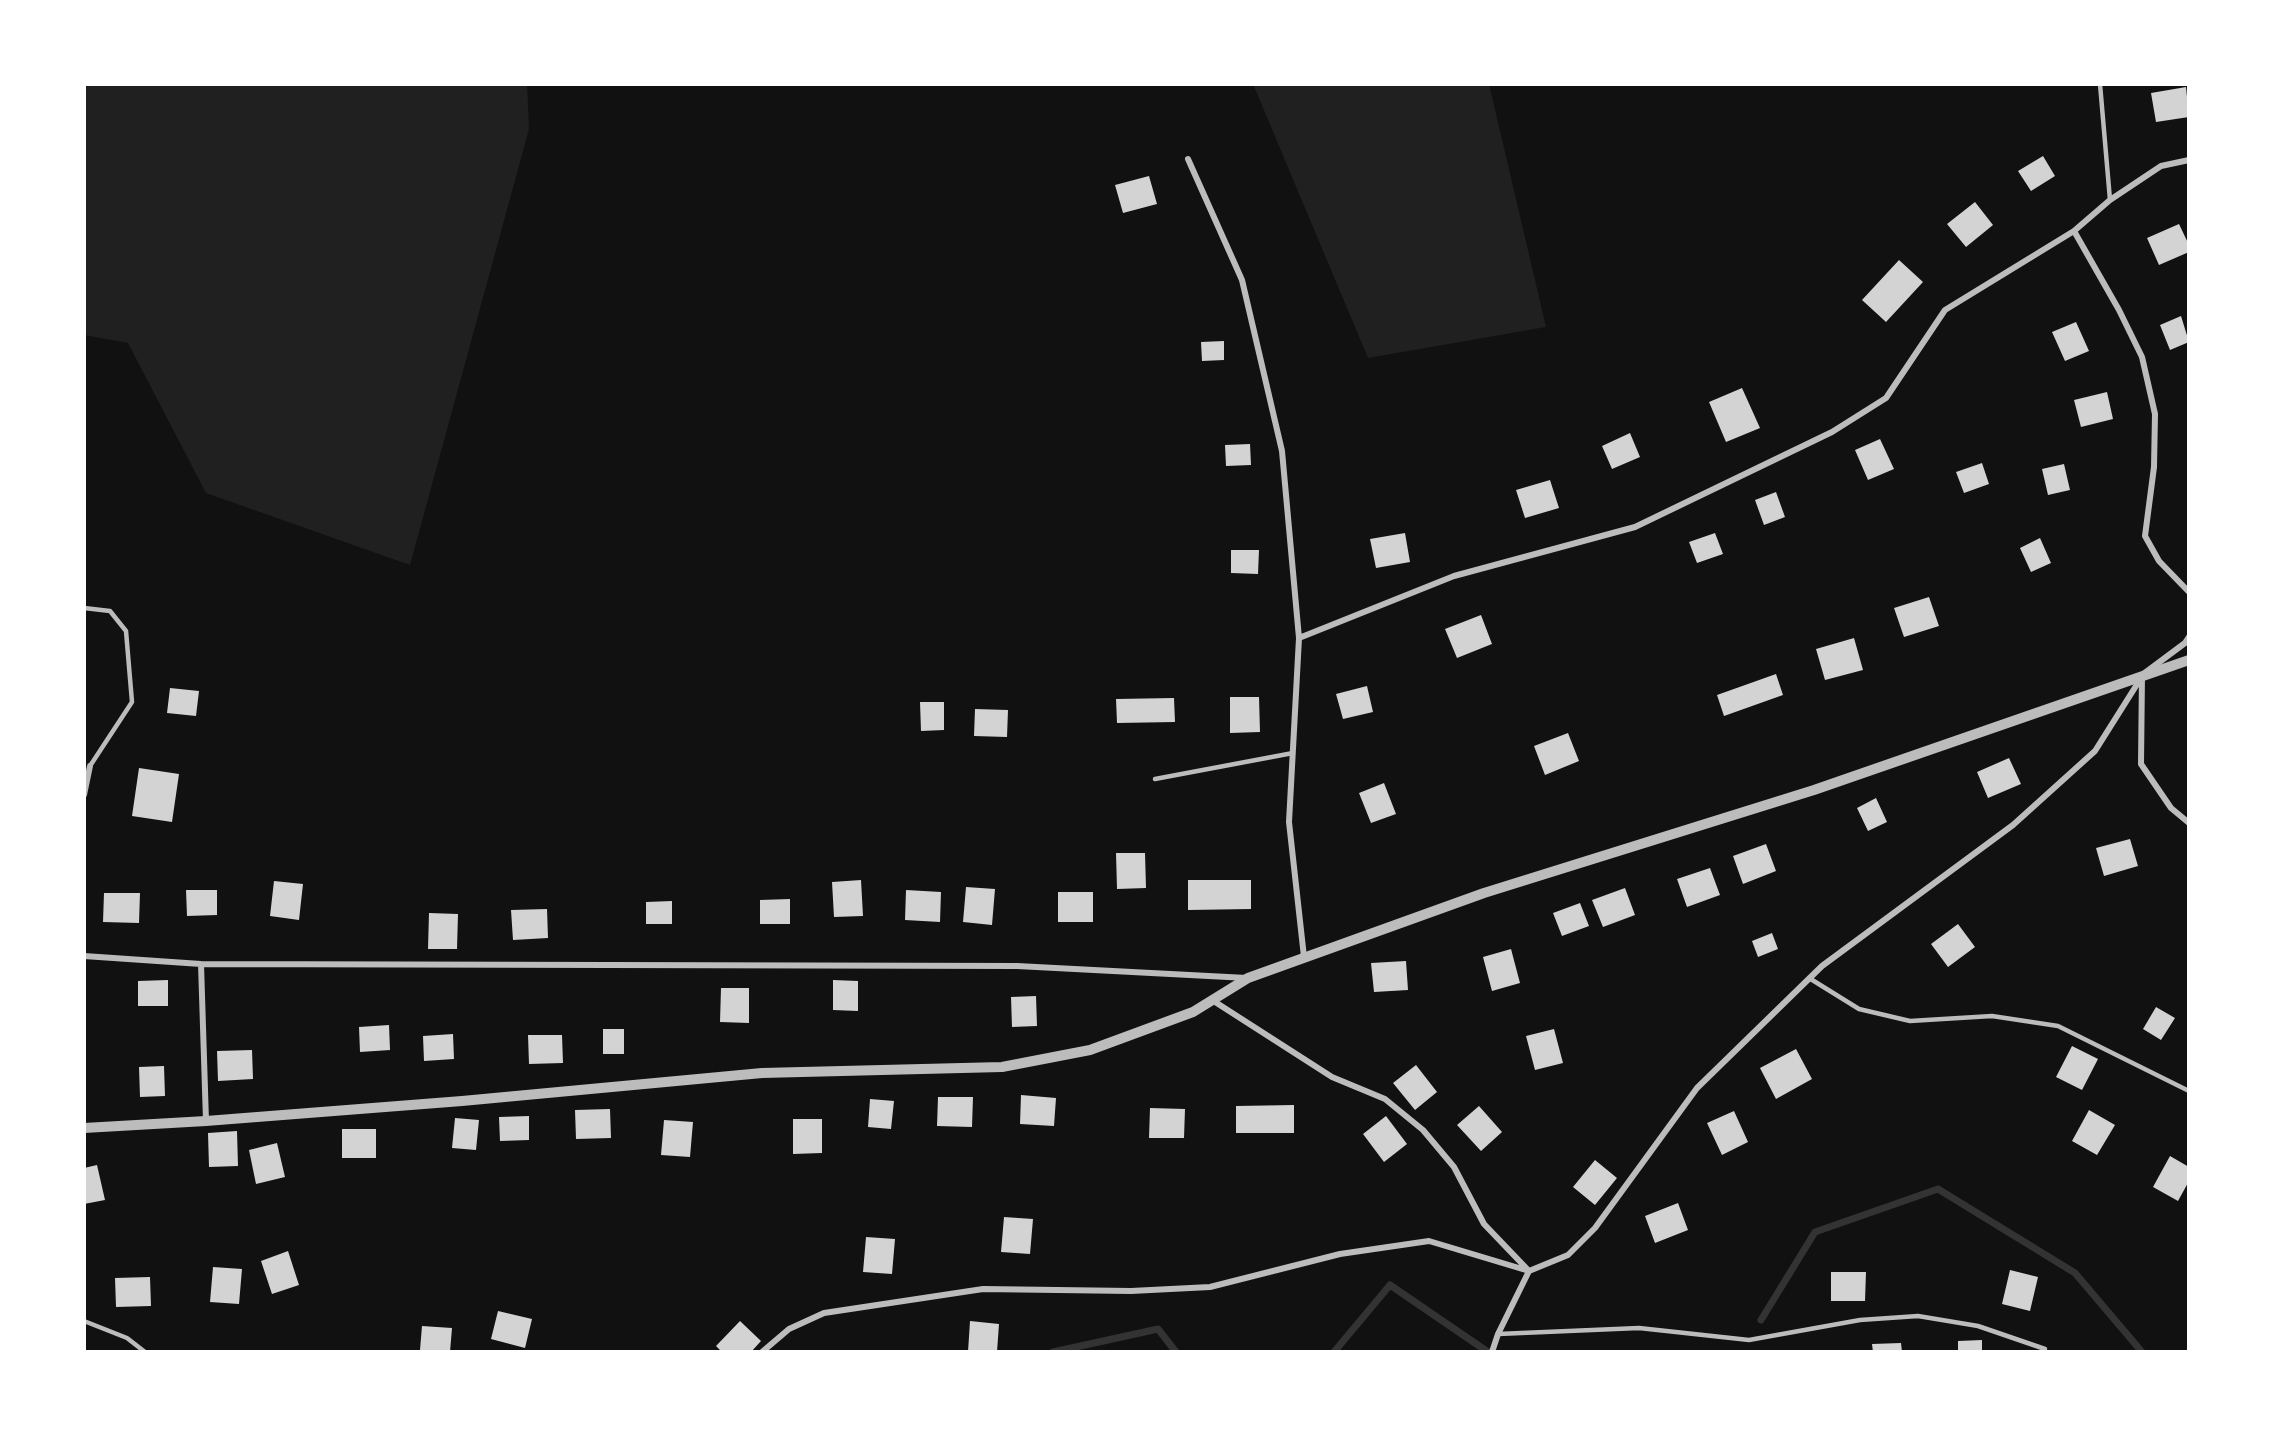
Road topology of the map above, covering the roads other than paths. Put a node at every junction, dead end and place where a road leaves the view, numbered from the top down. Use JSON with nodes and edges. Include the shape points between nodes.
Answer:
{"nodes":[{"id":1,"x":2100,"y":84,"type":"edge"},
{"id":2,"x":1188,"y":159,"type":"dead end"},
{"id":3,"x":2189,"y":160,"type":"edge"},
{"id":4,"x":2110,"y":200,"type":"junction"},
{"id":5,"x":2074,"y":231,"type":"junction"},
{"id":6,"x":2189,"y":592,"type":"edge"},
{"id":7,"x":84,"y":608,"type":"edge"},
{"id":8,"x":2189,"y":637,"type":"edge"},
{"id":9,"x":1299,"y":638,"type":"junction"},
{"id":10,"x":2189,"y":660,"type":"edge"},
{"id":11,"x":2142,"y":675,"type":"junction"},
{"id":12,"x":1293,"y":753,"type":"junction"},
{"id":13,"x":90,"y":766,"type":"joint"},
{"id":14,"x":1155,"y":778,"type":"dead end"},
{"id":15,"x":84,"y":795,"type":"edge"},
{"id":16,"x":2189,"y":823,"type":"edge"},
{"id":17,"x":84,"y":956,"type":"edge"},
{"id":18,"x":1304,"y":957,"type":"junction"},
{"id":19,"x":201,"y":964,"type":"junction"},
{"id":20,"x":1248,"y":978,"type":"junction"},
{"id":21,"x":1809,"y":978,"type":"junction"},
{"id":22,"x":1212,"y":1000,"type":"junction"},
{"id":23,"x":2189,"y":1091,"type":"edge"},
{"id":24,"x":206,"y":1121,"type":"junction"},
{"id":25,"x":84,"y":1128,"type":"edge"},
{"id":26,"x":1529,"y":1271,"type":"junction"},
{"id":27,"x":84,"y":1322,"type":"edge"},
{"id":28,"x":1497,"y":1337,"type":"junction"},
{"id":29,"x":2045,"y":1349,"type":"dead end"},
{"id":30,"x":145,"y":1352,"type":"edge"},
{"id":31,"x":762,"y":1352,"type":"edge"},
{"id":32,"x":1492,"y":1352,"type":"edge"}],
"edges":[{"from":1,"to":4,"type":"lane"},
{"from":2,"to":9,"type":"street","via":[[1242,280],[1282,450]]},
{"from":3,"to":4,"type":"street","via":[[2161,166]]},
{"from":4,"to":5,"type":"street"},
{"from":5,"to":6,"type":"street","via":[[2142,357],[2155,414],[2154,467],[2145,536],[2159,561]]},
{"from":5,"to":9,"type":"street","via":[[1945,310],[1886,398],[1832,432],[1635,527],[1454,576]]},
{"from":7,"to":13,"type":"lane","via":[[110,611],[126,631],[132,702]]},
{"from":8,"to":11,"type":"street"},
{"from":9,"to":12,"type":"street"},
{"from":10,"to":11,"type":"street"},
{"from":11,"to":16,"type":"street","via":[[2141,764],[2171,808]]},
{"from":11,"to":18,"type":"street","via":[[1814,790],[1484,893]]},
{"from":11,"to":21,"type":"street","via":[[2095,751],[2013,825]]},
{"from":12,"to":14,"type":"lane"},
{"from":12,"to":18,"type":"street","via":[[1289,822]]},
{"from":13,"to":15,"type":"street"},
{"from":17,"to":19,"type":"street"},
{"from":18,"to":20,"type":"street"},
{"from":19,"to":20,"type":"street","via":[[1017,966]]},
{"from":19,"to":24,"type":"street"},
{"from":20,"to":22,"type":"street"},
{"from":21,"to":23,"type":"lane","via":[[1860,1009],[1910,1021],[1992,1016],[2058,1026]]},
{"from":21,"to":26,"type":"street","via":[[1697,1088],[1595,1228],[1568,1255]]},
{"from":22,"to":24,"type":"street","via":[[1192,1012],[1089,1050],[1002,1067],[762,1073]]},
{"from":22,"to":26,"type":"street","via":[[1332,1077],[1385,1100],[1423,1130],[1454,1167],[1484,1224]]},
{"from":24,"to":25,"type":"street"},
{"from":26,"to":28,"type":"street"},
{"from":26,"to":31,"type":"street","via":[[1429,1242],[1340,1254],[1210,1287],[983,1289],[824,1313],[789,1329]]},
{"from":27,"to":30,"type":"lane","via":[[127,1338]]},
{"from":28,"to":29,"type":"lane","via":[[1639,1328],[1749,1340],[1860,1320],[1918,1316],[1978,1326]]},
{"from":28,"to":32,"type":"street"}]}
